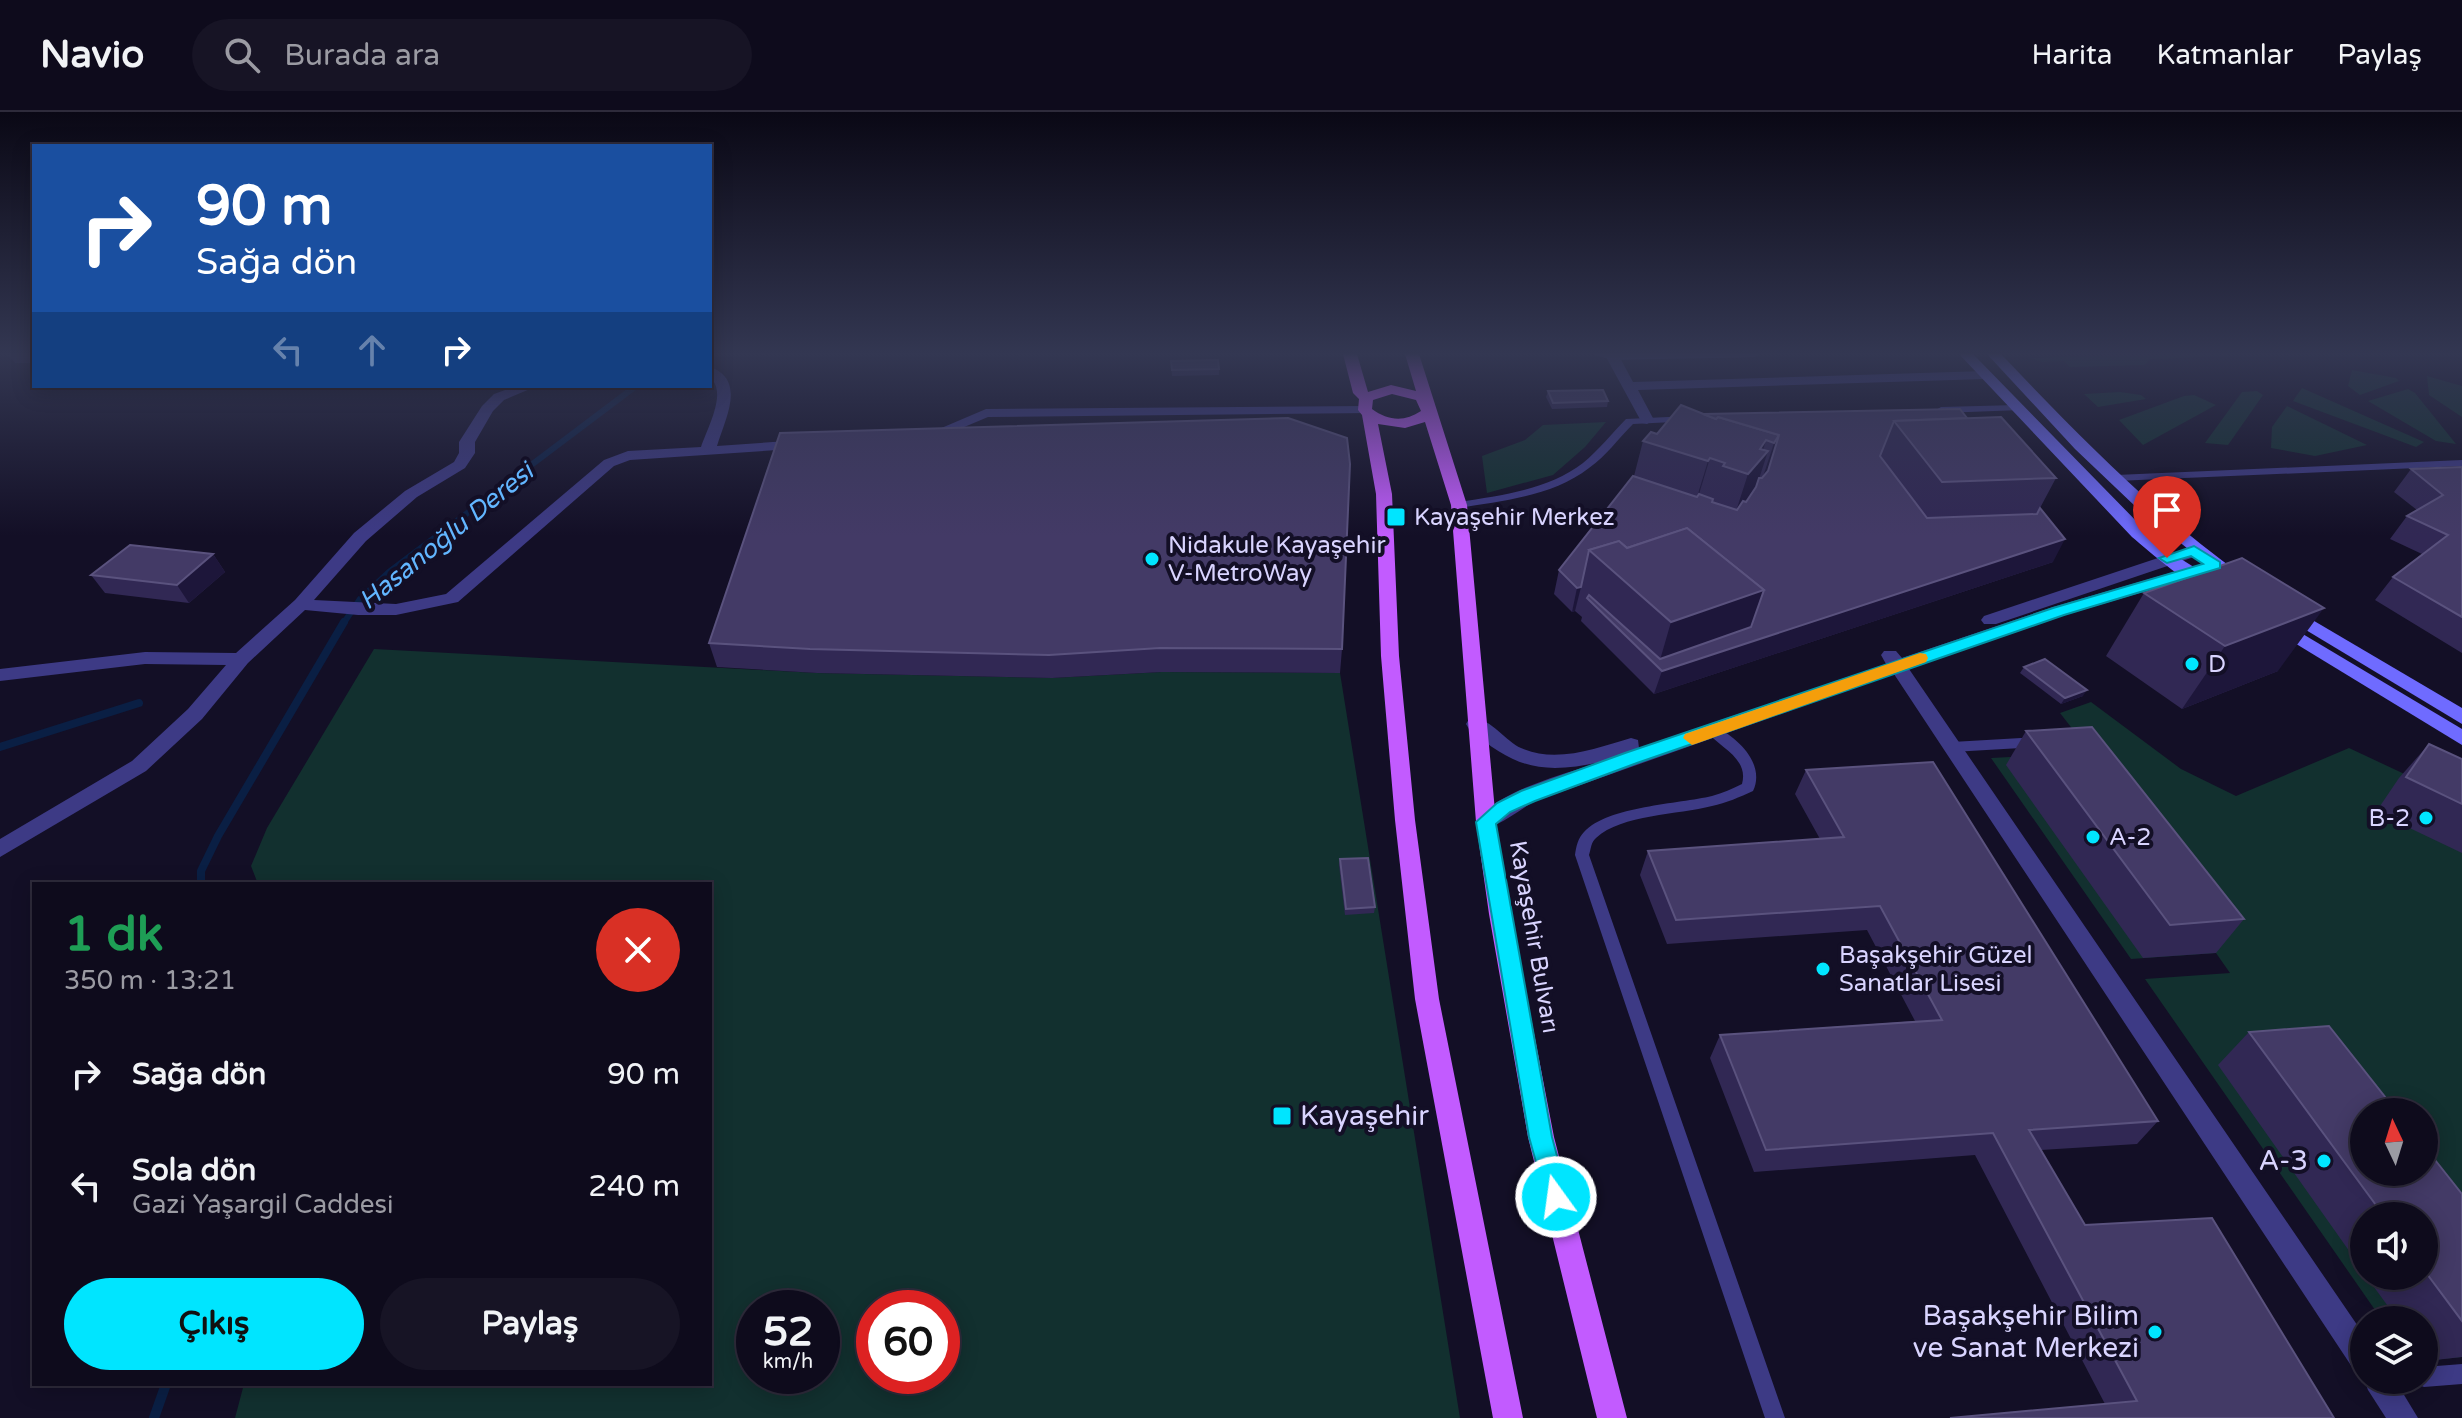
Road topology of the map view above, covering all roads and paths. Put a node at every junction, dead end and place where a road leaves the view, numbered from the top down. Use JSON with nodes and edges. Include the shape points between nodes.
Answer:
{"nodes":[{"id":1,"x":485,"y":415,"type":"edge"},
{"id":2,"x":719,"y":415,"type":"edge"},
{"id":3,"x":981,"y":415,"type":"edge"},
{"id":4,"x":1368,"y":415,"type":"edge"},
{"id":5,"x":1380,"y":415,"type":"edge"},
{"id":6,"x":1421,"y":415,"type":"edge"},
{"id":7,"x":1430,"y":415,"type":"edge"},
{"id":8,"x":1644,"y":415,"type":"edge"},
{"id":9,"x":2024,"y":415,"type":"edge"},
{"id":10,"x":2054,"y":415,"type":"edge"},
{"id":11,"x":1708,"y":418,"type":"edge"},
{"id":12,"x":1647,"y":420,"type":"junction"},
{"id":13,"x":905,"y":441,"type":"edge"},
{"id":14,"x":814,"y":445,"type":"edge"},
{"id":15,"x":708,"y":450,"type":"junction"},
{"id":16,"x":2462,"y":463,"type":"edge"},
{"id":17,"x":2116,"y":478,"type":"junction"},
{"id":18,"x":1459,"y":505,"type":"junction"},
{"id":19,"x":2194,"y":551,"type":"junction"},
{"id":20,"x":2167,"y":558,"type":"junction"},
{"id":21,"x":2215,"y":565,"type":"junction"},
{"id":22,"x":2188,"y":572,"type":"junction"},
{"id":23,"x":2228,"y":596,"type":"edge"},
{"id":24,"x":301,"y":604,"type":"junction"},
{"id":25,"x":2267,"y":619,"type":"edge"},
{"id":26,"x":241,"y":659,"type":"junction"},
{"id":27,"x":1894,"y":660,"type":"junction"},
{"id":28,"x":0,"y":675,"type":"edge"},
{"id":29,"x":2462,"y":717,"type":"edge"},
{"id":30,"x":1476,"y":724,"type":"junction"},
{"id":31,"x":1713,"y":731,"type":"junction"},
{"id":32,"x":2462,"y":738,"type":"edge"},
{"id":33,"x":2058,"y":741,"type":"edge"},
{"id":34,"x":1952,"y":747,"type":"junction"},
{"id":35,"x":1486,"y":822,"type":"junction"},
{"id":36,"x":0,"y":849,"type":"edge"},
{"id":37,"x":2350,"y":1332,"type":"edge"},
{"id":38,"x":2462,"y":1374,"type":"edge"},
{"id":39,"x":2438,"y":1376,"type":"edge"},
{"id":40,"x":2390,"y":1394,"type":"edge"},
{"id":41,"x":1508,"y":1418,"type":"edge"},
{"id":42,"x":1612,"y":1418,"type":"edge"},
{"id":43,"x":1775,"y":1418,"type":"edge"},
{"id":44,"x":2403,"y":1418,"type":"edge"}],
"edges":[{"from":1,"to":24,"type":"street","via":[[467,442],[460,465],[411,494],[360,537]]},
{"from":2,"to":15,"type":"street"},
{"from":3,"to":13,"type":"street"},
{"from":4,"to":41,"type":"main road","via":[[1384,494],[1392,670],[1427,999]]},
{"from":5,"to":6,"type":"main road","via":[[1397,424],[1417,421]]},
{"from":7,"to":18,"type":"main road","name":"Kayaşehir Bulvarı"},
{"from":8,"to":12,"type":"street"},
{"from":9,"to":20,"type":"street"},
{"from":10,"to":17,"type":"street"},
{"from":11,"to":12,"type":"lane"},
{"from":12,"to":18,"type":"lane","via":[[1628,423],[1598,456],[1561,481]]},
{"from":14,"to":15,"type":"street"},
{"from":15,"to":24,"type":"street","via":[[628,456],[609,463],[452,598],[387,611]]},
{"from":16,"to":17,"type":"lane"},
{"from":17,"to":19,"type":"street"},
{"from":18,"to":30,"type":"main road","name":"Kayaşehir Bulvarı"},
{"from":19,"to":20,"type":"street"},
{"from":19,"to":21,"type":"street"},
{"from":20,"to":22,"type":"street"},
{"from":20,"to":27,"type":"street"},
{"from":21,"to":22,"type":"street"},
{"from":21,"to":29,"type":"street"},
{"from":22,"to":23,"type":"street"},
{"from":22,"to":27,"type":"street"},
{"from":24,"to":26,"type":"street"},
{"from":25,"to":32,"type":"street"},
{"from":26,"to":28,"type":"street","via":[[145,658]]},
{"from":26,"to":36,"type":"street","via":[[195,714],[139,766]]},
{"from":27,"to":30,"type":"street","via":[[1570,761],[1526,758],[1504,748]]},
{"from":27,"to":31,"type":"street"},
{"from":27,"to":34,"type":"street"},
{"from":30,"to":35,"type":"main road","name":"Kayaşehir Bulvarı"},
{"from":31,"to":35,"type":"street","via":[[1528,796]]},
{"from":31,"to":43,"type":"lane","via":[[1750,765],[1748,787],[1717,800],[1608,826],[1591,834],[1582,855]]},
{"from":33,"to":34,"type":"lane"},
{"from":34,"to":37,"type":"street"},
{"from":35,"to":42,"type":"main road","name":"Kayaşehir Bulvarı","via":[[1541,1137]]},
{"from":38,"to":39,"type":"lane"},
{"from":40,"to":44,"type":"street"}]}
